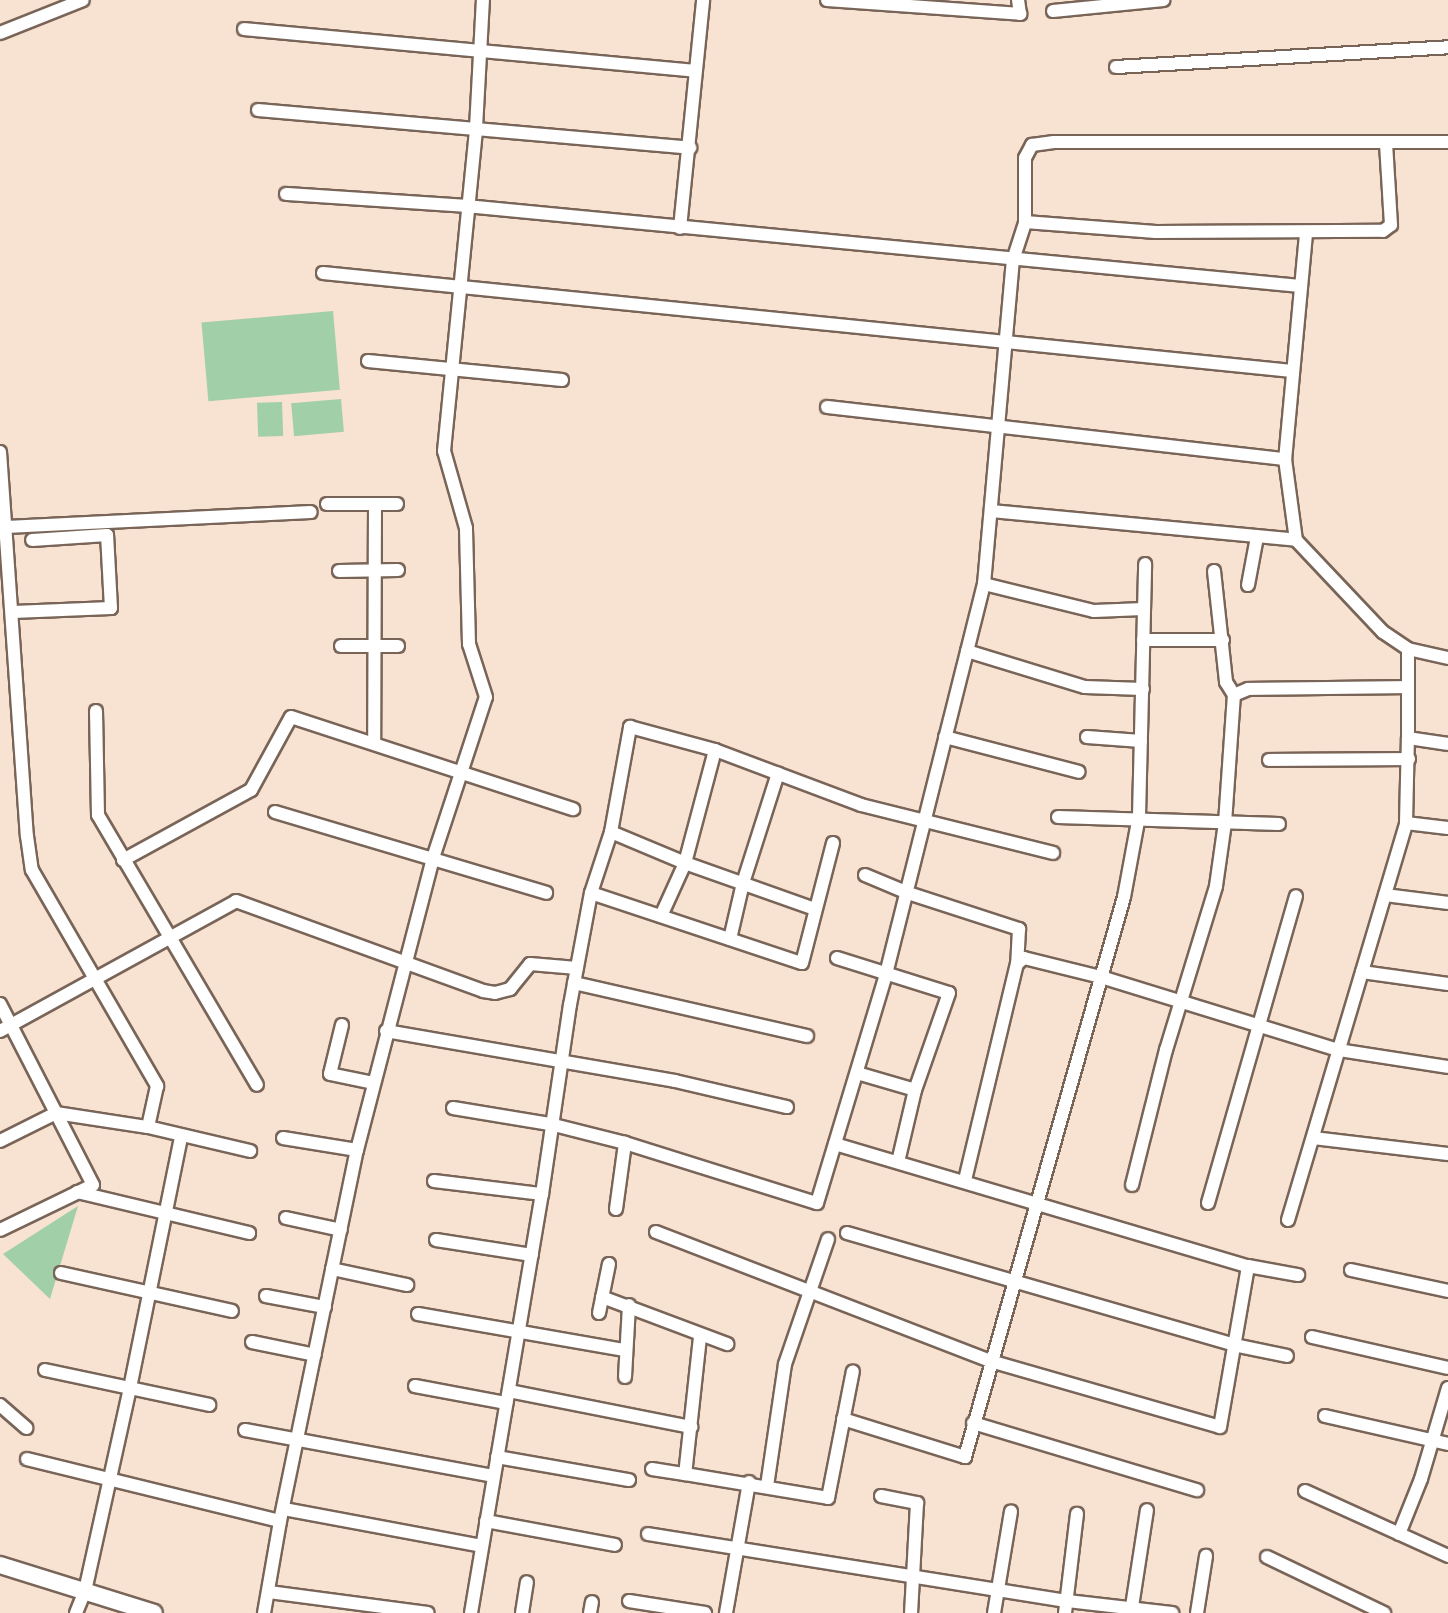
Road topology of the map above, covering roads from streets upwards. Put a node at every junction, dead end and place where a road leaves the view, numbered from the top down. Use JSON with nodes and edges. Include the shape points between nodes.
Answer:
{"nodes":[{"id":1,"x":83,"y":0,"type":"edge"},
{"id":2,"x":483,"y":0,"type":"edge"},
{"id":3,"x":703,"y":0,"type":"edge"},
{"id":4,"x":827,"y":0,"type":"edge"},
{"id":5,"x":1163,"y":0,"type":"edge"},
{"id":6,"x":1020,"y":1,"type":"edge"},
{"id":7,"x":1053,"y":11,"type":"dead end"},
{"id":8,"x":244,"y":29,"type":"dead end"},
{"id":9,"x":0,"y":33,"type":"edge"},
{"id":10,"x":1448,"y":47,"type":"edge"},
{"id":11,"x":478,"y":49,"type":"junction"},
{"id":12,"x":1116,"y":67,"type":"dead end"},
{"id":13,"x":695,"y":71,"type":"junction"},
{"id":14,"x":258,"y":110,"type":"dead end"},
{"id":15,"x":476,"y":128,"type":"junction"},
{"id":16,"x":1448,"y":142,"type":"edge"},
{"id":17,"x":1386,"y":144,"type":"junction"},
{"id":18,"x":690,"y":148,"type":"junction"},
{"id":19,"x":286,"y":194,"type":"dead end"},
{"id":20,"x":466,"y":206,"type":"junction"},
{"id":21,"x":1025,"y":222,"type":"junction"},
{"id":22,"x":680,"y":228,"type":"junction"},
{"id":23,"x":1306,"y":234,"type":"junction"},
{"id":24,"x":1013,"y":260,"type":"junction"},
{"id":25,"x":323,"y":273,"type":"dead end"},
{"id":26,"x":1300,"y":286,"type":"junction"},
{"id":27,"x":459,"y":287,"type":"junction"},
{"id":28,"x":1007,"y":341,"type":"junction"},
{"id":29,"x":368,"y":361,"type":"dead end"},
{"id":30,"x":452,"y":369,"type":"junction"},
{"id":31,"x":1292,"y":371,"type":"junction"},
{"id":32,"x":562,"y":380,"type":"dead end"},
{"id":33,"x":827,"y":407,"type":"dead end"},
{"id":34,"x":1000,"y":427,"type":"junction"},
{"id":35,"x":0,"y":452,"type":"edge"},
{"id":36,"x":1285,"y":459,"type":"junction"},
{"id":37,"x":327,"y":504,"type":"dead end"},
{"id":38,"x":375,"y":504,"type":"junction"},
{"id":39,"x":397,"y":504,"type":"dead end"},
{"id":40,"x":992,"y":511,"type":"junction"},
{"id":41,"x":311,"y":512,"type":"dead end"},
{"id":42,"x":6,"y":527,"type":"junction"},
{"id":43,"x":1257,"y":537,"type":"junction"},
{"id":44,"x":32,"y":540,"type":"dead end"},
{"id":45,"x":1296,"y":540,"type":"junction"},
{"id":46,"x":1145,"y":564,"type":"dead end"},
{"id":47,"x":376,"y":570,"type":"junction"},
{"id":48,"x":398,"y":570,"type":"dead end"},
{"id":49,"x":339,"y":571,"type":"dead end"},
{"id":50,"x":1214,"y":571,"type":"dead end"},
{"id":51,"x":984,"y":584,"type":"junction"},
{"id":52,"x":1248,"y":585,"type":"dead end"},
{"id":53,"x":1143,"y":609,"type":"junction"},
{"id":54,"x":13,"y":612,"type":"junction"},
{"id":55,"x":1143,"y":640,"type":"junction"},
{"id":56,"x":1223,"y":640,"type":"junction"},
{"id":57,"x":341,"y":646,"type":"dead end"},
{"id":58,"x":375,"y":646,"type":"junction"},
{"id":59,"x":398,"y":646,"type":"dead end"},
{"id":60,"x":14,"y":647,"type":"junction"},
{"id":61,"x":0,"y":648,"type":"edge"},
{"id":62,"x":1408,"y":649,"type":"junction"},
{"id":63,"x":967,"y":651,"type":"junction"},
{"id":64,"x":1448,"y":658,"type":"edge"},
{"id":65,"x":1407,"y":687,"type":"junction"},
{"id":66,"x":1143,"y":689,"type":"junction"},
{"id":67,"x":1234,"y":695,"type":"junction"},
{"id":68,"x":96,"y":711,"type":"dead end"},
{"id":69,"x":945,"y":737,"type":"junction"},
{"id":70,"x":1087,"y":737,"type":"dead end"},
{"id":71,"x":1408,"y":738,"type":"junction"},
{"id":72,"x":1141,"y":741,"type":"junction"},
{"id":73,"x":374,"y":743,"type":"junction"},
{"id":74,"x":1448,"y":744,"type":"edge"},
{"id":75,"x":715,"y":750,"type":"junction"},
{"id":76,"x":1409,"y":759,"type":"junction"},
{"id":77,"x":1269,"y":760,"type":"dead end"},
{"id":78,"x":460,"y":771,"type":"junction"},
{"id":79,"x":1079,"y":772,"type":"dead end"},
{"id":80,"x":778,"y":773,"type":"junction"},
{"id":81,"x":573,"y":809,"type":"dead end"},
{"id":82,"x":275,"y":812,"type":"dead end"},
{"id":83,"x":1058,"y":817,"type":"dead end"},
{"id":84,"x":924,"y":820,"type":"junction"},
{"id":85,"x":1138,"y":820,"type":"junction"},
{"id":86,"x":1225,"y":823,"type":"junction"},
{"id":87,"x":1406,"y":823,"type":"junction"},
{"id":88,"x":1279,"y":824,"type":"dead end"},
{"id":89,"x":1448,"y":828,"type":"edge"},
{"id":90,"x":611,"y":832,"type":"junction"},
{"id":91,"x":833,"y":843,"type":"dead end"},
{"id":92,"x":1053,"y":853,"type":"dead end"},
{"id":93,"x":433,"y":858,"type":"junction"},
{"id":94,"x":123,"y":860,"type":"junction"},
{"id":95,"x":685,"y":863,"type":"junction"},
{"id":96,"x":865,"y":875,"type":"dead end"},
{"id":97,"x":743,"y":883,"type":"junction"},
{"id":98,"x":546,"y":893,"type":"dead end"},
{"id":99,"x":591,"y":893,"type":"junction"},
{"id":100,"x":908,"y":893,"type":"junction"},
{"id":101,"x":1385,"y":895,"type":"junction"},
{"id":102,"x":1296,"y":896,"type":"dead end"},
{"id":103,"x":1448,"y":903,"type":"edge"},
{"id":104,"x":815,"y":909,"type":"junction"},
{"id":105,"x":661,"y":916,"type":"junction"},
{"id":106,"x":171,"y":935,"type":"junction"},
{"id":107,"x":730,"y":939,"type":"junction"},
{"id":108,"x":837,"y":958,"type":"dead end"},
{"id":109,"x":404,"y":964,"type":"junction"},
{"id":110,"x":1017,"y":964,"type":"junction"},
{"id":111,"x":577,"y":968,"type":"junction"},
{"id":112,"x":1362,"y":972,"type":"junction"},
{"id":113,"x":886,"y":974,"type":"junction"},
{"id":114,"x":1101,"y":977,"type":"junction"},
{"id":115,"x":94,"y":978,"type":"junction"},
{"id":116,"x":574,"y":983,"type":"junction"},
{"id":117,"x":1448,"y":984,"type":"edge"},
{"id":118,"x":1180,"y":1002,"type":"junction"},
{"id":119,"x":0,"y":1004,"type":"edge"},
{"id":120,"x":342,"y":1025,"type":"dead end"},
{"id":121,"x":6,"y":1027,"type":"edge"},
{"id":122,"x":1258,"y":1027,"type":"junction"},
{"id":123,"x":386,"y":1031,"type":"junction"},
{"id":124,"x":807,"y":1036,"type":"dead end"},
{"id":125,"x":1339,"y":1050,"type":"junction"},
{"id":126,"x":562,"y":1061,"type":"junction"},
{"id":127,"x":1448,"y":1067,"type":"edge"},
{"id":128,"x":857,"y":1073,"type":"junction"},
{"id":129,"x":373,"y":1083,"type":"junction"},
{"id":130,"x":257,"y":1085,"type":"dead end"},
{"id":131,"x":915,"y":1090,"type":"junction"},
{"id":132,"x":787,"y":1107,"type":"dead end"},
{"id":133,"x":453,"y":1108,"type":"dead end"},
{"id":134,"x":56,"y":1113,"type":"junction"},
{"id":135,"x":550,"y":1124,"type":"junction"},
{"id":136,"x":148,"y":1127,"type":"junction"},
{"id":137,"x":181,"y":1137,"type":"junction"},
{"id":138,"x":283,"y":1138,"type":"dead end"},
{"id":139,"x":1313,"y":1138,"type":"junction"},
{"id":140,"x":0,"y":1141,"type":"edge"},
{"id":141,"x":625,"y":1143,"type":"junction"},
{"id":142,"x":835,"y":1144,"type":"junction"},
{"id":143,"x":357,"y":1150,"type":"junction"},
{"id":144,"x":250,"y":1151,"type":"dead end"},
{"id":145,"x":1448,"y":1154,"type":"edge"},
{"id":146,"x":898,"y":1162,"type":"junction"},
{"id":147,"x":965,"y":1180,"type":"junction"},
{"id":148,"x":434,"y":1181,"type":"dead end"},
{"id":149,"x":1132,"y":1185,"type":"dead end"},
{"id":150,"x":77,"y":1192,"type":"junction"},
{"id":151,"x":542,"y":1194,"type":"junction"},
{"id":152,"x":1039,"y":1203,"type":"junction"},
{"id":153,"x":1208,"y":1203,"type":"dead end"},
{"id":154,"x":616,"y":1209,"type":"dead end"},
{"id":155,"x":167,"y":1213,"type":"junction"},
{"id":156,"x":286,"y":1218,"type":"dead end"},
{"id":157,"x":1288,"y":1220,"type":"dead end"},
{"id":158,"x":0,"y":1230,"type":"edge"},
{"id":159,"x":341,"y":1230,"type":"junction"},
{"id":160,"x":656,"y":1232,"type":"dead end"},
{"id":161,"x":249,"y":1233,"type":"dead end"},
{"id":162,"x":847,"y":1233,"type":"dead end"},
{"id":163,"x":828,"y":1239,"type":"dead end"},
{"id":164,"x":436,"y":1240,"type":"dead end"},
{"id":165,"x":532,"y":1255,"type":"junction"},
{"id":166,"x":609,"y":1264,"type":"dead end"},
{"id":167,"x":1248,"y":1266,"type":"junction"},
{"id":168,"x":332,"y":1269,"type":"junction"},
{"id":169,"x":1351,"y":1270,"type":"dead end"},
{"id":170,"x":61,"y":1273,"type":"dead end"},
{"id":171,"x":1298,"y":1275,"type":"dead end"},
{"id":172,"x":1013,"y":1282,"type":"junction"},
{"id":173,"x":407,"y":1285,"type":"dead end"},
{"id":174,"x":808,"y":1291,"type":"junction"},
{"id":175,"x":1448,"y":1291,"type":"edge"},
{"id":176,"x":150,"y":1293,"type":"junction"},
{"id":177,"x":266,"y":1296,"type":"dead end"},
{"id":178,"x":602,"y":1297,"type":"junction"},
{"id":179,"x":629,"y":1305,"type":"junction"},
{"id":180,"x":325,"y":1307,"type":"junction"},
{"id":181,"x":232,"y":1311,"type":"dead end"},
{"id":182,"x":599,"y":1313,"type":"dead end"},
{"id":183,"x":418,"y":1314,"type":"dead end"},
{"id":184,"x":518,"y":1332,"type":"junction"},
{"id":185,"x":700,"y":1337,"type":"junction"},
{"id":186,"x":1312,"y":1337,"type":"dead end"},
{"id":187,"x":252,"y":1342,"type":"dead end"},
{"id":188,"x":727,"y":1344,"type":"dead end"},
{"id":189,"x":1234,"y":1345,"type":"junction"},
{"id":190,"x":625,"y":1350,"type":"junction"},
{"id":191,"x":315,"y":1355,"type":"junction"},
{"id":192,"x":1287,"y":1356,"type":"dead end"},
{"id":193,"x":990,"y":1361,"type":"junction"},
{"id":194,"x":1448,"y":1368,"type":"edge"},
{"id":195,"x":45,"y":1370,"type":"dead end"},
{"id":196,"x":853,"y":1371,"type":"dead end"},
{"id":197,"x":625,"y":1377,"type":"dead end"},
{"id":198,"x":415,"y":1386,"type":"dead end"},
{"id":199,"x":130,"y":1388,"type":"junction"},
{"id":200,"x":1448,"y":1388,"type":"edge"},
{"id":201,"x":508,"y":1397,"type":"junction"},
{"id":202,"x":0,"y":1405,"type":"edge"},
{"id":203,"x":209,"y":1405,"type":"dead end"},
{"id":204,"x":1325,"y":1416,"type":"dead end"},
{"id":205,"x":843,"y":1419,"type":"junction"},
{"id":206,"x":973,"y":1423,"type":"junction"},
{"id":207,"x":691,"y":1427,"type":"junction"},
{"id":208,"x":26,"y":1428,"type":"dead end"},
{"id":209,"x":245,"y":1430,"type":"dead end"},
{"id":210,"x":1432,"y":1440,"type":"junction"},
{"id":211,"x":298,"y":1442,"type":"junction"},
{"id":212,"x":1448,"y":1444,"type":"edge"},
{"id":213,"x":497,"y":1457,"type":"junction"},
{"id":214,"x":27,"y":1459,"type":"dead end"},
{"id":215,"x":652,"y":1469,"type":"dead end"},
{"id":216,"x":685,"y":1474,"type":"junction"},
{"id":217,"x":493,"y":1476,"type":"junction"},
{"id":218,"x":108,"y":1477,"type":"junction"},
{"id":219,"x":629,"y":1480,"type":"dead end"},
{"id":220,"x":749,"y":1482,"type":"junction"},
{"id":221,"x":767,"y":1486,"type":"junction"},
{"id":222,"x":1197,"y":1490,"type":"dead end"},
{"id":223,"x":1305,"y":1491,"type":"dead end"},
{"id":224,"x":881,"y":1496,"type":"dead end"},
{"id":225,"x":1147,"y":1510,"type":"dead end"},
{"id":226,"x":1011,"y":1511,"type":"dead end"},
{"id":227,"x":1077,"y":1514,"type":"dead end"},
{"id":228,"x":282,"y":1515,"type":"junction"},
{"id":229,"x":486,"y":1521,"type":"junction"},
{"id":230,"x":648,"y":1534,"type":"dead end"},
{"id":231,"x":1399,"y":1534,"type":"junction"},
{"id":232,"x":615,"y":1545,"type":"dead end"},
{"id":233,"x":482,"y":1546,"type":"junction"},
{"id":234,"x":736,"y":1551,"type":"junction"},
{"id":235,"x":1206,"y":1556,"type":"dead end"},
{"id":236,"x":1448,"y":1556,"type":"edge"},
{"id":237,"x":1267,"y":1557,"type":"dead end"},
{"id":238,"x":0,"y":1565,"type":"edge"},
{"id":239,"x":916,"y":1577,"type":"junction"},
{"id":240,"x":527,"y":1582,"type":"dead end"},
{"id":241,"x":998,"y":1590,"type":"junction"},
{"id":242,"x":85,"y":1591,"type":"junction"},
{"id":243,"x":269,"y":1592,"type":"junction"},
{"id":244,"x":629,"y":1601,"type":"dead end"},
{"id":245,"x":1066,"y":1607,"type":"edge"},
{"id":246,"x":403,"y":1611,"type":"edge"},
{"id":247,"x":1132,"y":1611,"type":"edge"},
{"id":248,"x":76,"y":1613,"type":"edge"},
{"id":249,"x":154,"y":1613,"type":"edge"},
{"id":250,"x":264,"y":1613,"type":"edge"},
{"id":251,"x":428,"y":1613,"type":"edge"},
{"id":252,"x":471,"y":1613,"type":"edge"},
{"id":253,"x":522,"y":1613,"type":"edge"},
{"id":254,"x":705,"y":1613,"type":"edge"},
{"id":255,"x":726,"y":1613,"type":"edge"},
{"id":256,"x":911,"y":1613,"type":"edge"},
{"id":257,"x":994,"y":1613,"type":"edge"},
{"id":258,"x":1172,"y":1613,"type":"edge"},
{"id":259,"x":1197,"y":1613,"type":"edge"},
{"id":260,"x":1384,"y":1613,"type":"edge"}],
"edges":[{"from":1,"to":9,"type":"street"},
{"from":2,"to":11,"type":"street"},
{"from":3,"to":13,"type":"street"},
{"from":4,"to":6,"type":"street","via":[[1020,14]]},
{"from":5,"to":7,"type":"street"},
{"from":8,"to":11,"type":"street"},
{"from":10,"to":12,"type":"street"},
{"from":11,"to":13,"type":"street"},
{"from":11,"to":15,"type":"street"},
{"from":13,"to":18,"type":"street"},
{"from":14,"to":15,"type":"street"},
{"from":15,"to":18,"type":"street"},
{"from":15,"to":20,"type":"street"},
{"from":16,"to":17,"type":"street"},
{"from":17,"to":21,"type":"street","via":[[1032,145],[1025,158]]},
{"from":17,"to":23,"type":"street","via":[[1391,225],[1383,231]]},
{"from":18,"to":22,"type":"street"},
{"from":19,"to":20,"type":"street"},
{"from":20,"to":22,"type":"street"},
{"from":20,"to":27,"type":"street"},
{"from":21,"to":23,"type":"street","via":[[1156,232]]},
{"from":21,"to":24,"type":"street"},
{"from":22,"to":24,"type":"street"},
{"from":23,"to":26,"type":"street"},
{"from":24,"to":26,"type":"street"},
{"from":24,"to":28,"type":"street"},
{"from":25,"to":27,"type":"street"},
{"from":26,"to":31,"type":"street"},
{"from":27,"to":28,"type":"street"},
{"from":27,"to":30,"type":"street"},
{"from":28,"to":31,"type":"street"},
{"from":28,"to":34,"type":"street"},
{"from":29,"to":30,"type":"street"},
{"from":30,"to":32,"type":"street"},
{"from":30,"to":78,"type":"street","via":[[444,451],[466,528],[469,644],[486,697]]},
{"from":31,"to":36,"type":"street"},
{"from":33,"to":34,"type":"street"},
{"from":34,"to":36,"type":"street"},
{"from":34,"to":40,"type":"street"},
{"from":35,"to":42,"type":"street"},
{"from":36,"to":45,"type":"street"},
{"from":37,"to":38,"type":"street"},
{"from":38,"to":39,"type":"street"},
{"from":38,"to":47,"type":"street"},
{"from":40,"to":43,"type":"street"},
{"from":40,"to":51,"type":"street"},
{"from":41,"to":42,"type":"street"},
{"from":42,"to":54,"type":"street"},
{"from":43,"to":45,"type":"street"},
{"from":43,"to":52,"type":"street"},
{"from":44,"to":54,"type":"street","via":[[107,535],[111,608]]},
{"from":45,"to":62,"type":"street","via":[[1366,617]]},
{"from":46,"to":53,"type":"street"},
{"from":47,"to":48,"type":"street"},
{"from":47,"to":49,"type":"street"},
{"from":47,"to":58,"type":"street"},
{"from":50,"to":56,"type":"street"},
{"from":51,"to":53,"type":"street","via":[[1094,611]]},
{"from":51,"to":63,"type":"street"},
{"from":53,"to":55,"type":"street"},
{"from":54,"to":60,"type":"street"},
{"from":55,"to":56,"type":"street"},
{"from":55,"to":66,"type":"street"},
{"from":56,"to":67,"type":"street","via":[[1226,682]]},
{"from":57,"to":58,"type":"street"},
{"from":58,"to":59,"type":"street"},
{"from":58,"to":73,"type":"street"},
{"from":60,"to":61,"type":"street"},
{"from":60,"to":115,"type":"street","via":[[32,870]]},
{"from":62,"to":64,"type":"street"},
{"from":62,"to":65,"type":"street"},
{"from":63,"to":66,"type":"street","via":[[1085,687]]},
{"from":63,"to":69,"type":"street"},
{"from":65,"to":67,"type":"street","via":[[1248,689]]},
{"from":65,"to":71,"type":"street"},
{"from":66,"to":72,"type":"street"},
{"from":67,"to":86,"type":"street"},
{"from":68,"to":94,"type":"street","via":[[98,815]]},
{"from":69,"to":79,"type":"street"},
{"from":69,"to":84,"type":"street"},
{"from":70,"to":72,"type":"street"},
{"from":71,"to":74,"type":"street"},
{"from":71,"to":76,"type":"street"},
{"from":72,"to":85,"type":"street"},
{"from":73,"to":78,"type":"street"},
{"from":73,"to":94,"type":"street","via":[[291,717],[251,790]]},
{"from":75,"to":80,"type":"street"},
{"from":75,"to":90,"type":"street","via":[[630,727]]},
{"from":75,"to":95,"type":"street"},
{"from":76,"to":77,"type":"street"},
{"from":76,"to":87,"type":"street"},
{"from":78,"to":81,"type":"street"},
{"from":78,"to":93,"type":"street"},
{"from":80,"to":84,"type":"street","via":[[861,805]]},
{"from":80,"to":97,"type":"street"},
{"from":82,"to":93,"type":"street"},
{"from":83,"to":85,"type":"street"},
{"from":84,"to":92,"type":"street"},
{"from":84,"to":100,"type":"street"},
{"from":85,"to":86,"type":"street"},
{"from":85,"to":114,"type":"street","via":[[1124,897]]},
{"from":86,"to":88,"type":"street"},
{"from":86,"to":118,"type":"street","via":[[1216,886]]},
{"from":87,"to":89,"type":"street"},
{"from":87,"to":101,"type":"street"},
{"from":90,"to":95,"type":"street"},
{"from":90,"to":99,"type":"street"},
{"from":91,"to":104,"type":"street"},
{"from":93,"to":98,"type":"street"},
{"from":93,"to":109,"type":"street"},
{"from":94,"to":106,"type":"street"},
{"from":95,"to":97,"type":"street"},
{"from":95,"to":105,"type":"street"},
{"from":96,"to":100,"type":"street"},
{"from":97,"to":104,"type":"street"},
{"from":97,"to":107,"type":"street"},
{"from":99,"to":105,"type":"street"},
{"from":99,"to":111,"type":"street"},
{"from":100,"to":110,"type":"street","via":[[1019,929]]},
{"from":100,"to":113,"type":"street"},
{"from":101,"to":103,"type":"street"},
{"from":101,"to":112,"type":"street"},
{"from":102,"to":122,"type":"street"},
{"from":104,"to":107,"type":"street","via":[[802,963]]},
{"from":105,"to":107,"type":"street"},
{"from":106,"to":109,"type":"street","via":[[236,901]]},
{"from":106,"to":115,"type":"street"},
{"from":106,"to":130,"type":"street"},
{"from":108,"to":113,"type":"street"},
{"from":109,"to":111,"type":"street","via":[[495,993],[510,989],[530,964]]},
{"from":109,"to":123,"type":"street"},
{"from":110,"to":114,"type":"street","via":[[1034,958]]},
{"from":110,"to":147,"type":"street"},
{"from":111,"to":116,"type":"street"},
{"from":112,"to":117,"type":"street"},
{"from":112,"to":125,"type":"street"},
{"from":113,"to":128,"type":"street"},
{"from":113,"to":131,"type":"street","via":[[949,993]]},
{"from":114,"to":118,"type":"street"},
{"from":114,"to":152,"type":"street"},
{"from":115,"to":121,"type":"street"},
{"from":115,"to":136,"type":"street","via":[[157,1086]]},
{"from":116,"to":124,"type":"street"},
{"from":116,"to":126,"type":"street"},
{"from":118,"to":122,"type":"street"},
{"from":118,"to":149,"type":"street"},
{"from":119,"to":121,"type":"street"},
{"from":120,"to":129,"type":"street","via":[[330,1074]]},
{"from":121,"to":134,"type":"street"},
{"from":122,"to":125,"type":"street"},
{"from":122,"to":153,"type":"street"},
{"from":123,"to":126,"type":"street"},
{"from":123,"to":129,"type":"street"},
{"from":125,"to":127,"type":"street"},
{"from":125,"to":139,"type":"street"},
{"from":126,"to":132,"type":"street"},
{"from":126,"to":135,"type":"street"},
{"from":128,"to":131,"type":"street"},
{"from":128,"to":142,"type":"street"},
{"from":129,"to":143,"type":"street"},
{"from":131,"to":146,"type":"street"},
{"from":133,"to":135,"type":"street"},
{"from":134,"to":136,"type":"street"},
{"from":134,"to":140,"type":"street"},
{"from":134,"to":150,"type":"street","via":[[93,1185]]},
{"from":135,"to":141,"type":"street"},
{"from":135,"to":151,"type":"street"},
{"from":136,"to":137,"type":"street"},
{"from":137,"to":144,"type":"street"},
{"from":137,"to":155,"type":"street"},
{"from":138,"to":143,"type":"street"},
{"from":139,"to":145,"type":"street"},
{"from":139,"to":157,"type":"street"},
{"from":141,"to":142,"type":"street","via":[[817,1203]]},
{"from":141,"to":154,"type":"street"},
{"from":142,"to":146,"type":"street"},
{"from":143,"to":159,"type":"street"},
{"from":146,"to":147,"type":"street"},
{"from":147,"to":152,"type":"street"},
{"from":148,"to":151,"type":"street"},
{"from":150,"to":155,"type":"street"},
{"from":150,"to":158,"type":"street"},
{"from":151,"to":165,"type":"street"},
{"from":152,"to":167,"type":"street"},
{"from":152,"to":172,"type":"street"},
{"from":155,"to":161,"type":"street"},
{"from":155,"to":176,"type":"street"},
{"from":156,"to":159,"type":"street"},
{"from":159,"to":168,"type":"street"},
{"from":160,"to":174,"type":"street"},
{"from":162,"to":172,"type":"street"},
{"from":163,"to":174,"type":"street"},
{"from":164,"to":165,"type":"street"},
{"from":165,"to":184,"type":"street"},
{"from":166,"to":178,"type":"street"},
{"from":167,"to":171,"type":"street"},
{"from":167,"to":189,"type":"street"},
{"from":168,"to":173,"type":"street"},
{"from":168,"to":180,"type":"street"},
{"from":169,"to":175,"type":"street"},
{"from":170,"to":176,"type":"street"},
{"from":172,"to":189,"type":"street"},
{"from":172,"to":193,"type":"street"},
{"from":174,"to":193,"type":"street"},
{"from":174,"to":221,"type":"street","via":[[785,1364]]},
{"from":176,"to":181,"type":"street"},
{"from":176,"to":199,"type":"street"},
{"from":177,"to":180,"type":"street"},
{"from":178,"to":179,"type":"street"},
{"from":178,"to":182,"type":"street"},
{"from":179,"to":185,"type":"street"},
{"from":179,"to":190,"type":"street"},
{"from":180,"to":191,"type":"street"},
{"from":183,"to":184,"type":"street"},
{"from":184,"to":190,"type":"street"},
{"from":184,"to":201,"type":"street"},
{"from":185,"to":188,"type":"street"},
{"from":185,"to":207,"type":"street"},
{"from":186,"to":194,"type":"street"},
{"from":187,"to":191,"type":"street"},
{"from":189,"to":192,"type":"street"},
{"from":189,"to":193,"type":"street","via":[[1220,1427]]},
{"from":190,"to":197,"type":"street"},
{"from":191,"to":211,"type":"street"},
{"from":193,"to":206,"type":"street"},
{"from":195,"to":199,"type":"street"},
{"from":196,"to":205,"type":"street"},
{"from":198,"to":201,"type":"street"},
{"from":199,"to":203,"type":"street"},
{"from":199,"to":218,"type":"street"},
{"from":200,"to":210,"type":"street"},
{"from":201,"to":207,"type":"street"},
{"from":201,"to":213,"type":"street"},
{"from":202,"to":208,"type":"street"},
{"from":204,"to":210,"type":"street"},
{"from":205,"to":206,"type":"street","via":[[965,1457]]},
{"from":205,"to":221,"type":"street","via":[[828,1498]]},
{"from":206,"to":222,"type":"street"},
{"from":207,"to":216,"type":"street"},
{"from":209,"to":211,"type":"street"},
{"from":210,"to":212,"type":"street"},
{"from":210,"to":231,"type":"street"},
{"from":211,"to":217,"type":"street"},
{"from":211,"to":228,"type":"street"},
{"from":213,"to":217,"type":"street"},
{"from":213,"to":219,"type":"street"},
{"from":214,"to":218,"type":"street"},
{"from":215,"to":216,"type":"street"},
{"from":216,"to":220,"type":"street"},
{"from":217,"to":229,"type":"street"},
{"from":218,"to":228,"type":"street"},
{"from":218,"to":242,"type":"street"},
{"from":220,"to":221,"type":"street"},
{"from":220,"to":234,"type":"street"},
{"from":223,"to":231,"type":"street"},
{"from":224,"to":239,"type":"street","via":[[917,1503]]},
{"from":225,"to":247,"type":"street"},
{"from":226,"to":241,"type":"street"},
{"from":227,"to":245,"type":"street"},
{"from":228,"to":233,"type":"street"},
{"from":228,"to":243,"type":"street"},
{"from":229,"to":232,"type":"street"},
{"from":229,"to":233,"type":"street"},
{"from":230,"to":234,"type":"street"},
{"from":231,"to":236,"type":"street"},
{"from":233,"to":252,"type":"street"},
{"from":234,"to":239,"type":"street"},
{"from":234,"to":255,"type":"street"},
{"from":235,"to":259,"type":"street"},
{"from":237,"to":260,"type":"street"},
{"from":238,"to":242,"type":"street"},
{"from":239,"to":241,"type":"street"},
{"from":239,"to":256,"type":"street"},
{"from":240,"to":253,"type":"street"},
{"from":241,"to":245,"type":"street"},
{"from":241,"to":257,"type":"street"},
{"from":242,"to":248,"type":"street"},
{"from":242,"to":249,"type":"street"},
{"from":243,"to":246,"type":"street"},
{"from":243,"to":250,"type":"street"},
{"from":244,"to":254,"type":"street"},
{"from":245,"to":247,"type":"street"},
{"from":246,"to":251,"type":"street"},
{"from":247,"to":258,"type":"street"}]}
